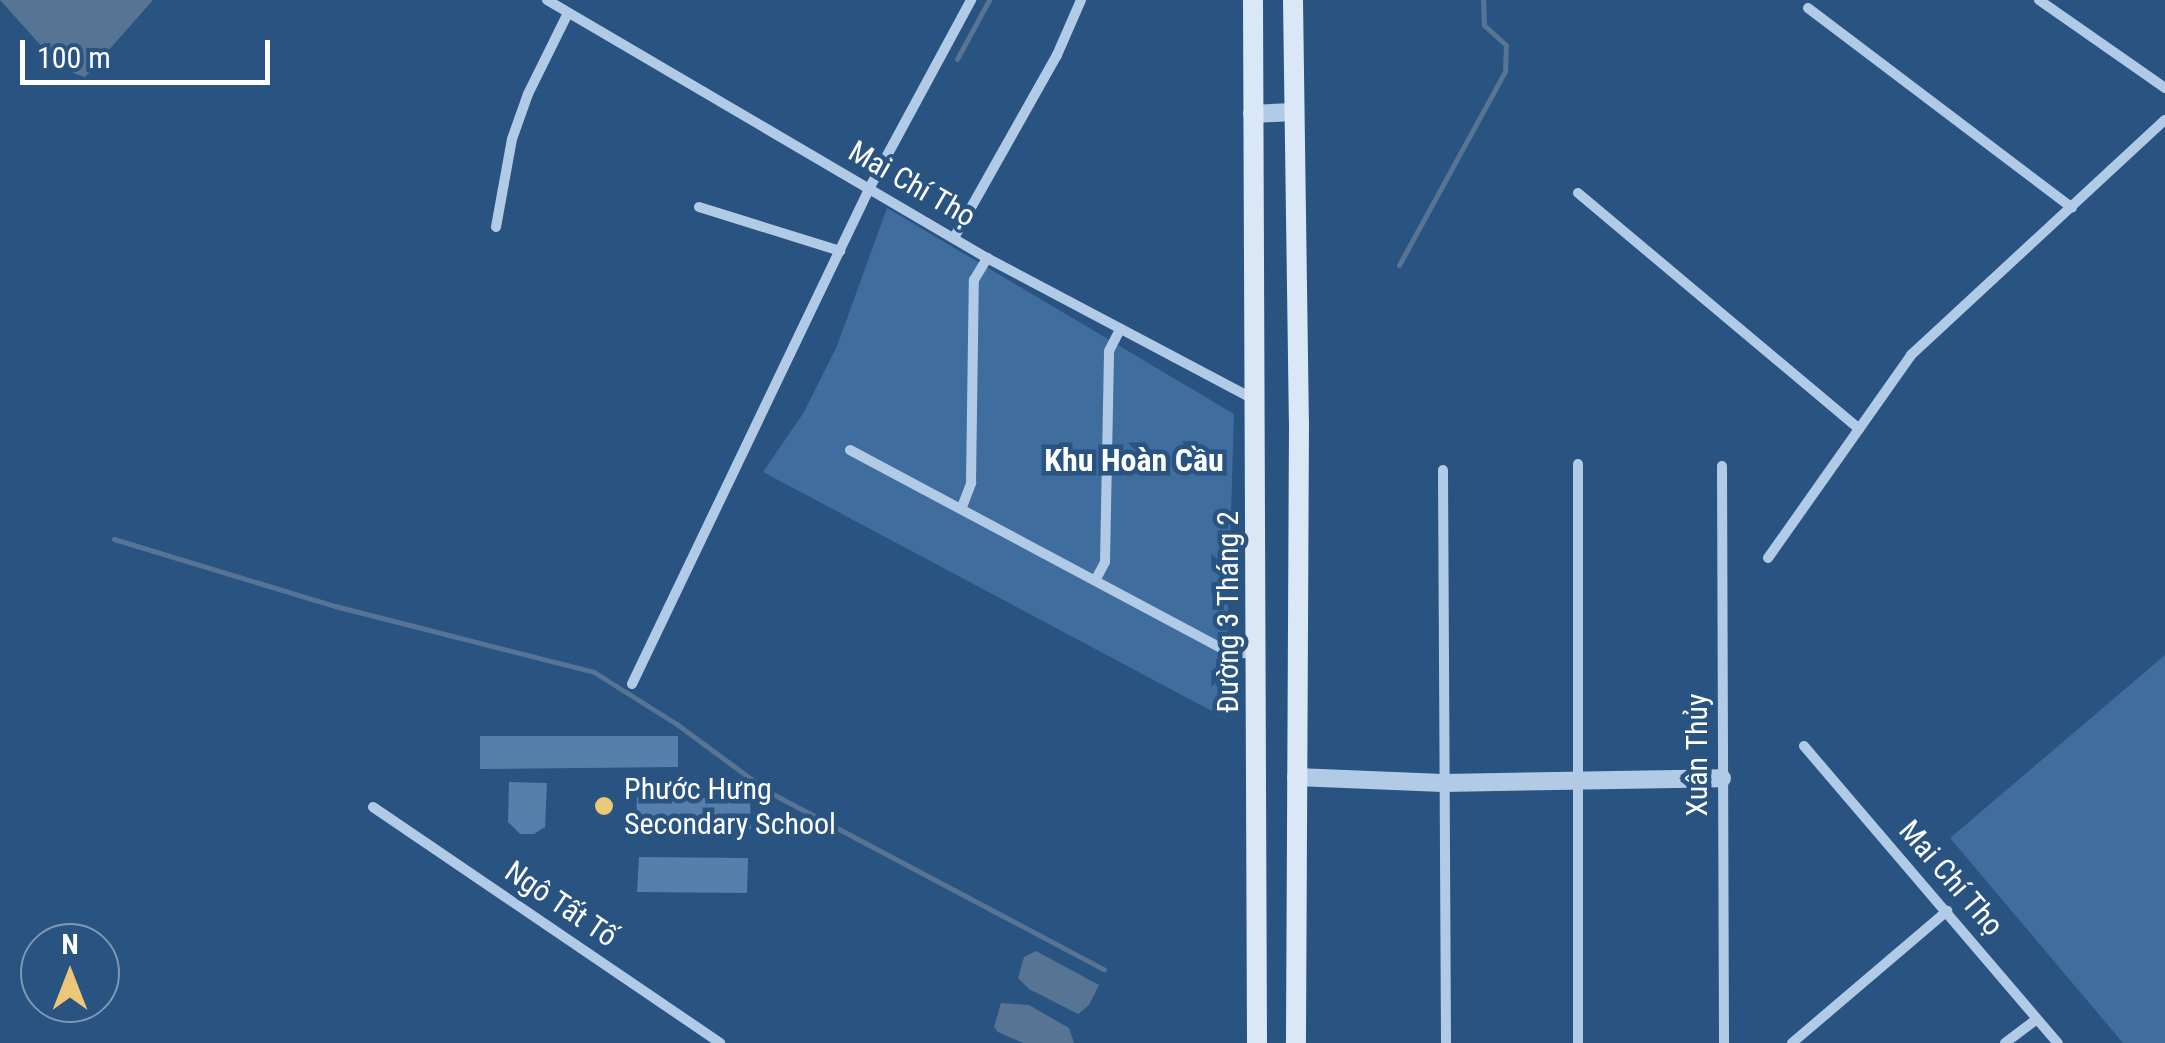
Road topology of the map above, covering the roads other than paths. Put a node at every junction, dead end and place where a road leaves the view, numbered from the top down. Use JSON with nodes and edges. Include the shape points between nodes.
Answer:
{"nodes":[{"id":1,"x":546,"y":0,"type":"edge"},
{"id":2,"x":970,"y":0,"type":"edge"},
{"id":3,"x":1081,"y":0,"type":"edge"},
{"id":4,"x":1253,"y":0,"type":"edge"},
{"id":5,"x":1293,"y":0,"type":"edge"},
{"id":6,"x":2039,"y":0,"type":"edge"},
{"id":7,"x":1808,"y":8,"type":"dead end"},
{"id":8,"x":568,"y":12,"type":"junction"},
{"id":9,"x":2165,"y":88,"type":"edge"},
{"id":10,"x":1293,"y":112,"type":"junction"},
{"id":11,"x":1252,"y":114,"type":"junction"},
{"id":12,"x":2165,"y":120,"type":"edge"},
{"id":13,"x":870,"y":187,"type":"junction"},
{"id":14,"x":1578,"y":193,"type":"dead end"},
{"id":15,"x":700,"y":207,"type":"dead end"},
{"id":16,"x":2072,"y":208,"type":"junction"},
{"id":17,"x":496,"y":227,"type":"dead end"},
{"id":18,"x":955,"y":236,"type":"junction"},
{"id":19,"x":840,"y":250,"type":"junction"},
{"id":20,"x":987,"y":258,"type":"junction"},
{"id":21,"x":1120,"y":329,"type":"junction"},
{"id":22,"x":1258,"y":402,"type":"junction"},
{"id":23,"x":1859,"y":428,"type":"junction"},
{"id":24,"x":850,"y":450,"type":"dead end"},
{"id":25,"x":1578,"y":464,"type":"dead end"},
{"id":26,"x":1722,"y":466,"type":"dead end"},
{"id":27,"x":1443,"y":470,"type":"dead end"},
{"id":28,"x":962,"y":507,"type":"junction"},
{"id":29,"x":1768,"y":558,"type":"dead end"},
{"id":30,"x":1096,"y":579,"type":"junction"},
{"id":31,"x":1259,"y":652,"type":"junction"},
{"id":32,"x":632,"y":684,"type":"dead end"},
{"id":33,"x":1804,"y":746,"type":"dead end"},
{"id":34,"x":1296,"y":777,"type":"junction"},
{"id":35,"x":1722,"y":778,"type":"junction"},
{"id":36,"x":1580,"y":780,"type":"junction"},
{"id":37,"x":1443,"y":783,"type":"junction"},
{"id":38,"x":373,"y":807,"type":"dead end"},
{"id":39,"x":1947,"y":911,"type":"junction"},
{"id":40,"x":2037,"y":1018,"type":"junction"},
{"id":41,"x":720,"y":1043,"type":"edge"},
{"id":42,"x":1258,"y":1043,"type":"edge"},
{"id":43,"x":1296,"y":1043,"type":"edge"},
{"id":44,"x":1446,"y":1043,"type":"edge"},
{"id":45,"x":1578,"y":1043,"type":"edge"},
{"id":46,"x":1724,"y":1043,"type":"edge"},
{"id":47,"x":1792,"y":1043,"type":"edge"},
{"id":48,"x":2004,"y":1043,"type":"edge"},
{"id":49,"x":2058,"y":1043,"type":"edge"}],
"edges":[{"from":1,"to":8,"type":"street","name":"Mai Chí Thọ"},
{"from":2,"to":13,"type":"street"},
{"from":3,"to":18,"type":"street"},
{"from":4,"to":11,"type":"main road","name":"Đường 3 Tháng 2"},
{"from":5,"to":10,"type":"main road"},
{"from":6,"to":9,"type":"street"},
{"from":7,"to":16,"type":"street"},
{"from":8,"to":13,"type":"street","name":"Mai Chí Thọ"},
{"from":8,"to":17,"type":"street","via":[[512,139]]},
{"from":10,"to":11,"type":"street"},
{"from":10,"to":34,"type":"main road"},
{"from":11,"to":22,"type":"main road","name":"Đường 3 Tháng 2"},
{"from":12,"to":16,"type":"street"},
{"from":13,"to":18,"type":"street","name":"Mai Chí Thọ"},
{"from":13,"to":19,"type":"street"},
{"from":14,"to":23,"type":"street"},
{"from":15,"to":19,"type":"street"},
{"from":16,"to":23,"type":"street","via":[[1934,330]]},
{"from":18,"to":20,"type":"street","name":"Mai Chí Thọ"},
{"from":19,"to":32,"type":"street"},
{"from":20,"to":21,"type":"street","name":"Mai Chí Thọ"},
{"from":20,"to":28,"type":"street","via":[[974,280],[971,483]]},
{"from":21,"to":22,"type":"street","name":"Mai Chí Thọ"},
{"from":21,"to":30,"type":"street","via":[[1109,351],[1105,562]]},
{"from":22,"to":31,"type":"main road","name":"Đường 3 Tháng 2"},
{"from":23,"to":29,"type":"street"},
{"from":24,"to":28,"type":"street"},
{"from":25,"to":36,"type":"street"},
{"from":26,"to":35,"type":"street","name":"Xuân Thủy"},
{"from":27,"to":37,"type":"street"},
{"from":28,"to":30,"type":"street"},
{"from":30,"to":31,"type":"street","via":[[1232,654]]},
{"from":31,"to":42,"type":"main road","name":"Đường 3 Tháng 2"},
{"from":33,"to":39,"type":"street","name":"Mai Chí Thọ"},
{"from":34,"to":37,"type":"street"},
{"from":34,"to":43,"type":"main road"},
{"from":35,"to":36,"type":"street"},
{"from":35,"to":46,"type":"street","name":"Xuân Thủy"},
{"from":36,"to":37,"type":"street"},
{"from":36,"to":45,"type":"street"},
{"from":37,"to":44,"type":"street"},
{"from":38,"to":41,"type":"street","name":"Ngô Tất Tố"},
{"from":39,"to":40,"type":"street","name":"Mai Chí Thọ"},
{"from":39,"to":47,"type":"street"},
{"from":40,"to":48,"type":"street"},
{"from":40,"to":49,"type":"street","name":"Mai Chí Thọ"}]}
